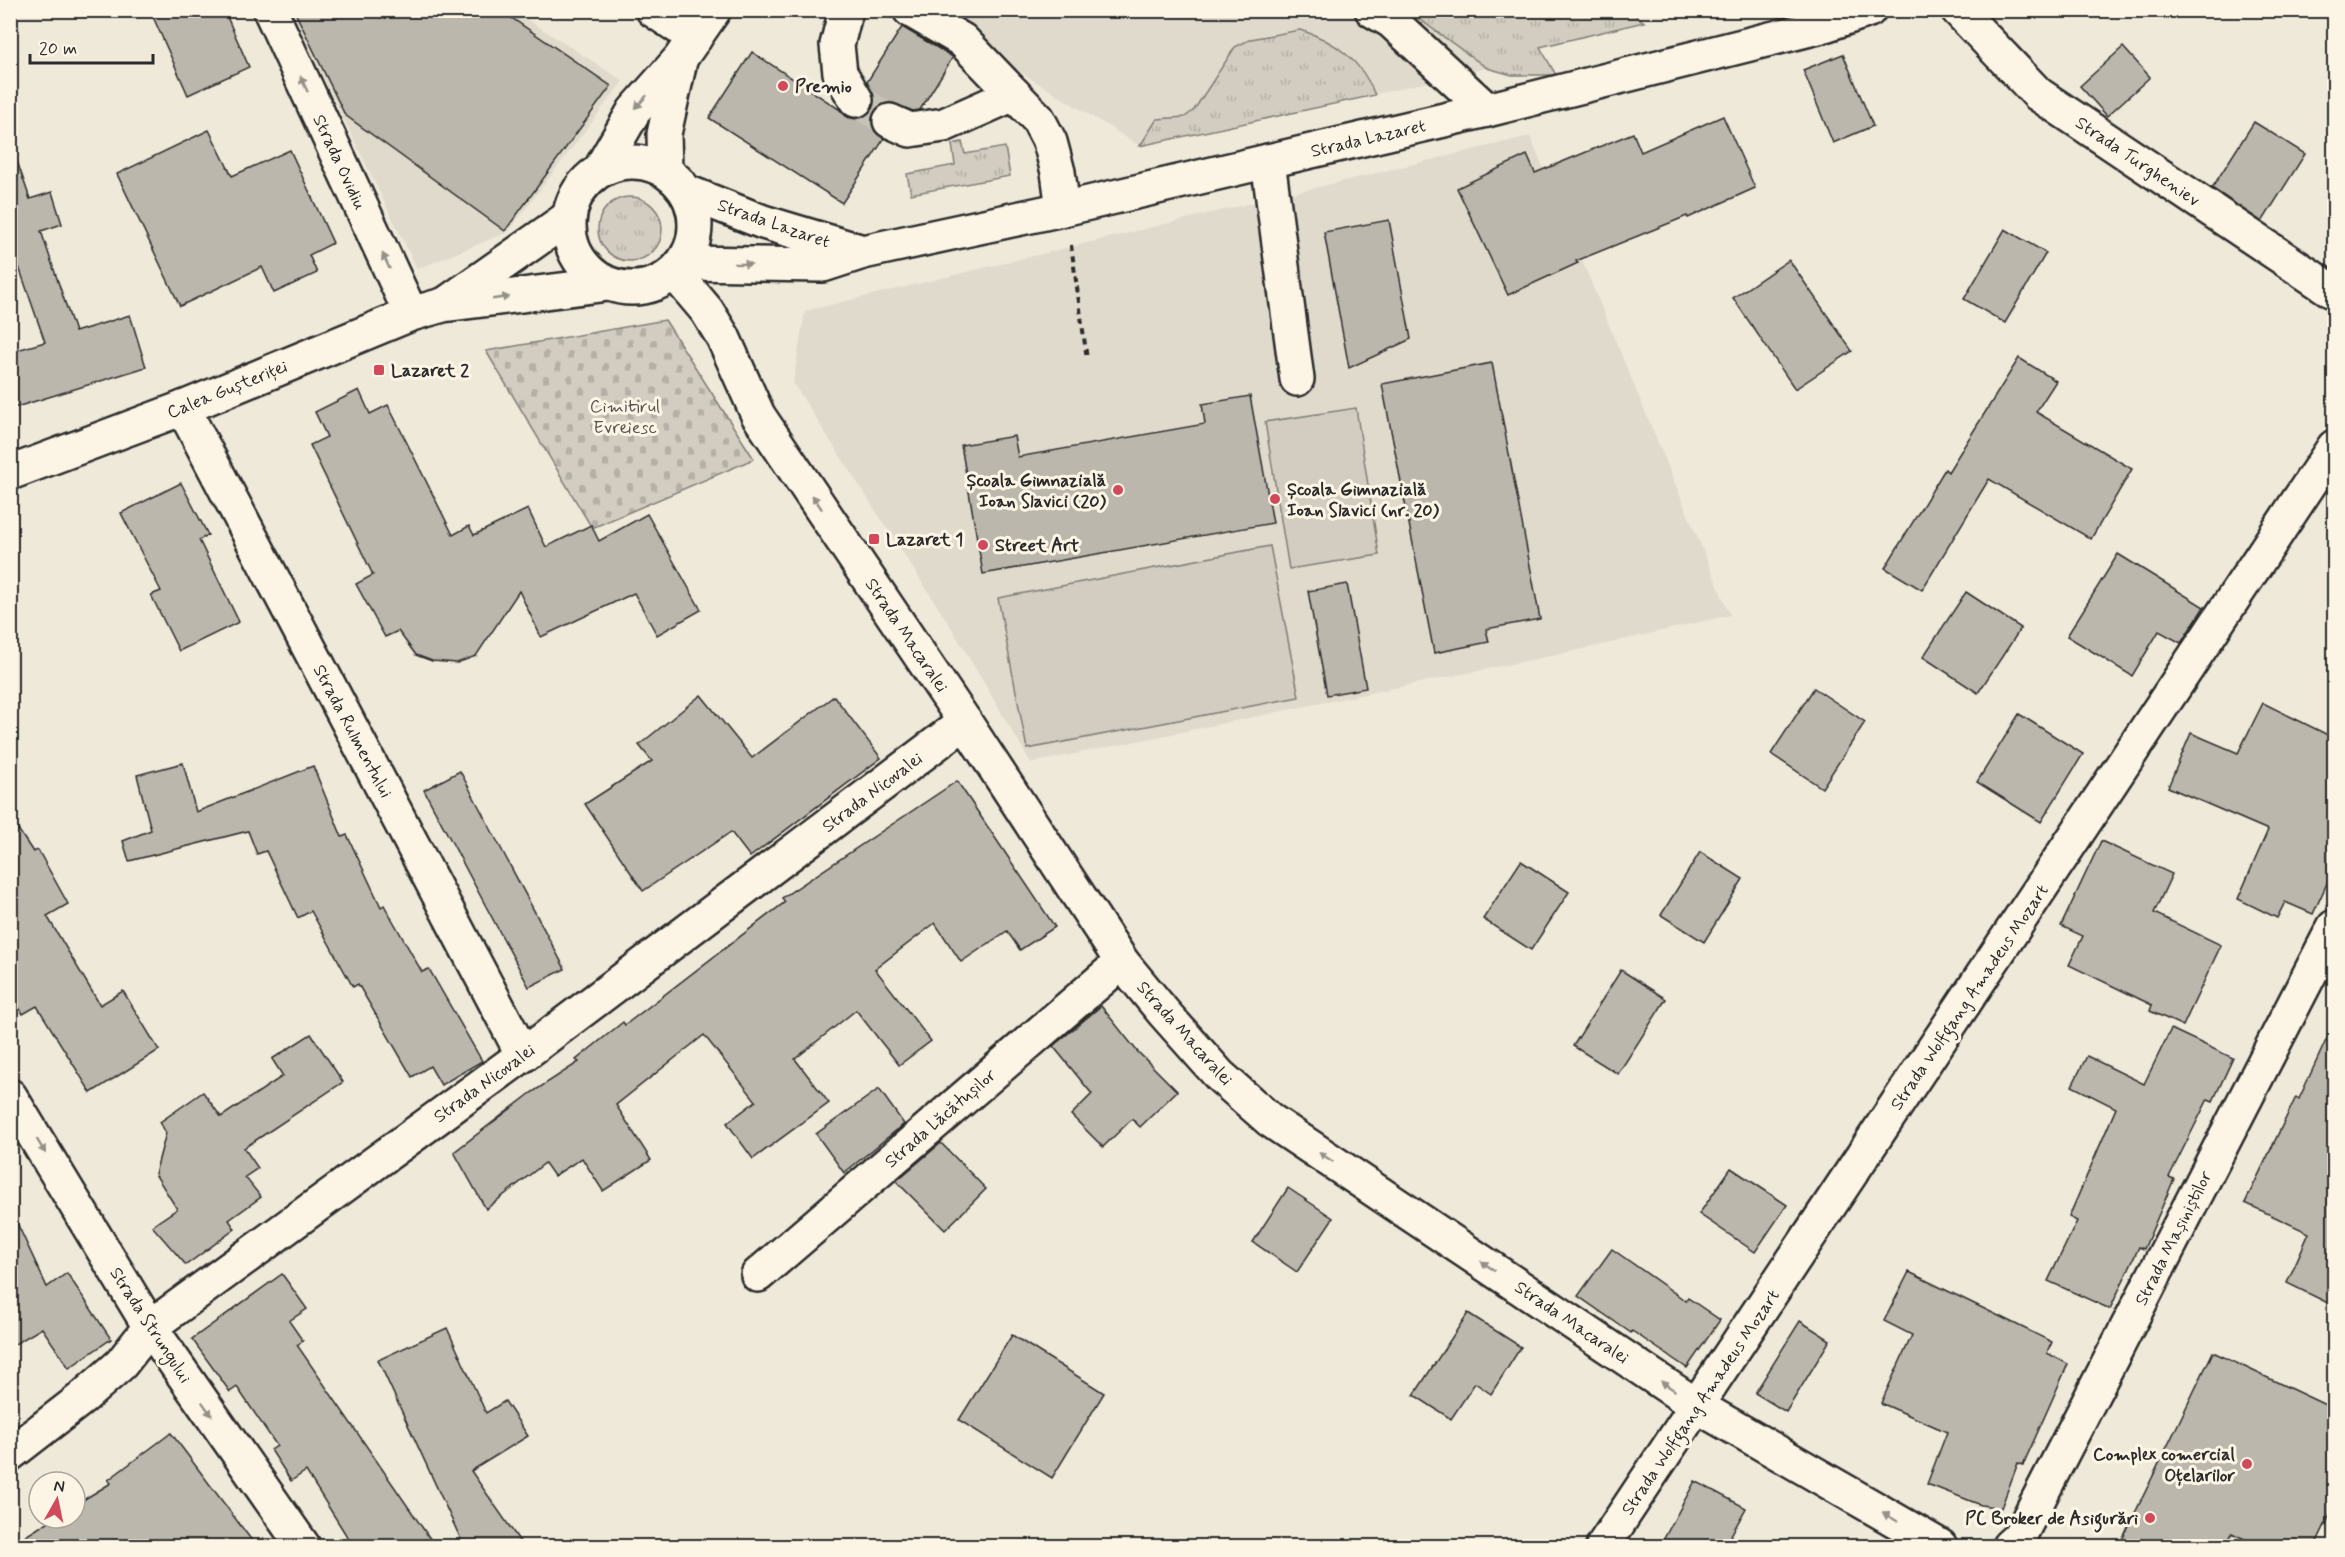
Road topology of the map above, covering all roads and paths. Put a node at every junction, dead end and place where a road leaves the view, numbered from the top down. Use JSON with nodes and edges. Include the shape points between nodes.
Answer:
{"nodes":[{"id":1,"x":270,"y":10,"type":"edge"},
{"id":2,"x":652,"y":10,"type":"edge"},
{"id":3,"x":714,"y":10,"type":"edge"},
{"id":4,"x":846,"y":10,"type":"edge"},
{"id":5,"x":910,"y":10,"type":"edge"},
{"id":6,"x":1372,"y":10,"type":"edge"},
{"id":7,"x":1869,"y":10,"type":"edge"},
{"id":8,"x":1958,"y":10,"type":"edge"},
{"id":9,"x":688,"y":48,"type":"junction"},
{"id":10,"x":1014,"y":94,"type":"junction"},
{"id":11,"x":855,"y":100,"type":"tunnel mouth"},
{"id":12,"x":1487,"y":110,"type":"junction"},
{"id":13,"x":890,"y":122,"type":"tunnel mouth"},
{"id":14,"x":1268,"y":161,"type":"junction"},
{"id":15,"x":600,"y":170,"type":"junction"},
{"id":16,"x":676,"y":182,"type":"junction"},
{"id":17,"x":1063,"y":209,"type":"junction"},
{"id":18,"x":569,"y":217,"type":"junction"},
{"id":19,"x":863,"y":252,"type":"junction"},
{"id":20,"x":679,"y":268,"type":"junction"},
{"id":21,"x":608,"y":284,"type":"junction"},
{"id":22,"x":2334,"y":292,"type":"edge"},
{"id":23,"x":443,"y":305,"type":"junction"},
{"id":24,"x":411,"y":314,"type":"junction"},
{"id":25,"x":1087,"y":359,"type":"dead end"},
{"id":26,"x":1297,"y":379,"type":"dead end"},
{"id":27,"x":183,"y":408,"type":"junction"},
{"id":28,"x":2334,"y":447,"type":"edge"},
{"id":29,"x":10,"y":473,"type":"edge"},
{"id":30,"x":965,"y":722,"type":"junction"},
{"id":31,"x":2334,"y":927,"type":"edge"},
{"id":32,"x":1122,"y":962,"type":"junction"},
{"id":33,"x":523,"y":1055,"type":"junction"},
{"id":34,"x":10,"y":1096,"type":"edge"},
{"id":35,"x":758,"y":1275,"type":"dead end"},
{"id":36,"x":150,"y":1327,"type":"junction"},
{"id":37,"x":1698,"y":1406,"type":"junction"},
{"id":38,"x":10,"y":1454,"type":"edge"},
{"id":39,"x":303,"y":1546,"type":"edge"},
{"id":40,"x":1603,"y":1546,"type":"edge"},
{"id":41,"x":1940,"y":1546,"type":"edge"},
{"id":42,"x":2009,"y":1546,"type":"edge"}],
"edges":[{"from":24,"to":1,"type":"street","name":"Strada Ovidiu","one_way":true},
{"from":2,"to":9,"type":"street"},
{"from":3,"to":9,"type":"street"},
{"from":4,"to":11,"type":"street","via":[[837,45],[840,73]]},
{"from":5,"to":10,"type":"street","via":[[962,40]]},
{"from":6,"to":12,"type":"street","via":[[1391,21]]},
{"from":7,"to":12,"type":"street","name":"Strada Lazaret","via":[[1822,26]]},
{"from":8,"to":22,"type":"street","name":"Strada Turgheniev","via":[[2038,94]]},
{"from":9,"to":15,"type":"street","one_way":true,"via":[[634,111]]},
{"from":9,"to":16,"type":"street","via":[[664,134]]},
{"from":10,"to":13,"type":"street","via":[[944,125],[910,130]]},
{"from":10,"to":17,"type":"street","via":[[1038,119],[1050,142]]},
{"from":12,"to":14,"type":"street","name":"Strada Lazaret"},
{"from":14,"to":17,"type":"street","name":"Strada Lazaret"},
{"from":14,"to":26,"type":"street"},
{"from":15,"to":16,"type":"street","via":[[633,161],[650,164]]},
{"from":15,"to":18,"type":"street","via":[[579,190]]},
{"from":16,"to":19,"type":"street","name":"Strada Lazaret","via":[[763,222]]},
{"from":16,"to":20,"type":"street","via":[[694,209],[696,228],[693,246]]},
{"from":17,"to":19,"type":"street","name":"Strada Lazaret"},
{"from":17,"to":25,"type":"path"},
{"from":18,"to":21,"type":"street","via":[[570,238],[577,258]]},
{"from":18,"to":23,"type":"street","name":"Calea Gușteriței"},
{"from":20,"to":19,"type":"street","name":"Strada Lazaret","one_way":true,"via":[[822,265]]},
{"from":20,"to":21,"type":"street","via":[[660,283],[643,288]]},
{"from":30,"to":20,"type":"street","name":"Strada Macaralei","one_way":true,"via":[[758,415],[723,337]]},
{"from":23,"to":21,"type":"street","name":"Calea Gușteriței","one_way":true},
{"from":23,"to":24,"type":"street","name":"Calea Gușteriței"},
{"from":24,"to":27,"type":"street","name":"Calea Gușteriței"},
{"from":27,"to":29,"type":"street","name":"Calea Gușteriței"},
{"from":27,"to":33,"type":"street","name":"Strada Rulmentului"},
{"from":28,"to":37,"type":"street","name":"Strada Wolfgang Amadeus Mozart"},
{"from":30,"to":32,"type":"street","name":"Strada Macaralei"},
{"from":30,"to":33,"type":"street","name":"Strada Nicovalei"},
{"from":31,"to":42,"type":"street","name":"Strada Mașiniștilor","via":[[2019,1537]]},
{"from":32,"to":35,"type":"street","name":"Strada Lăcătușilor"},
{"from":37,"to":32,"type":"street","name":"Strada Macaralei","one_way":true,"via":[[1270,1120],[1220,1076]]},
{"from":33,"to":36,"type":"street","name":"Strada Nicovalei"},
{"from":34,"to":36,"type":"street","name":"Strada Strungului","one_way":true},
{"from":36,"to":38,"type":"street","name":"Strada Nicovalei","via":[[121,1364]]},
{"from":36,"to":39,"type":"street","name":"Strada Strungului","one_way":true},
{"from":37,"to":40,"type":"street","name":"Strada Wolfgang Amadeus Mozart"},
{"from":41,"to":37,"type":"street","name":"Strada Macaralei","one_way":true}]}
